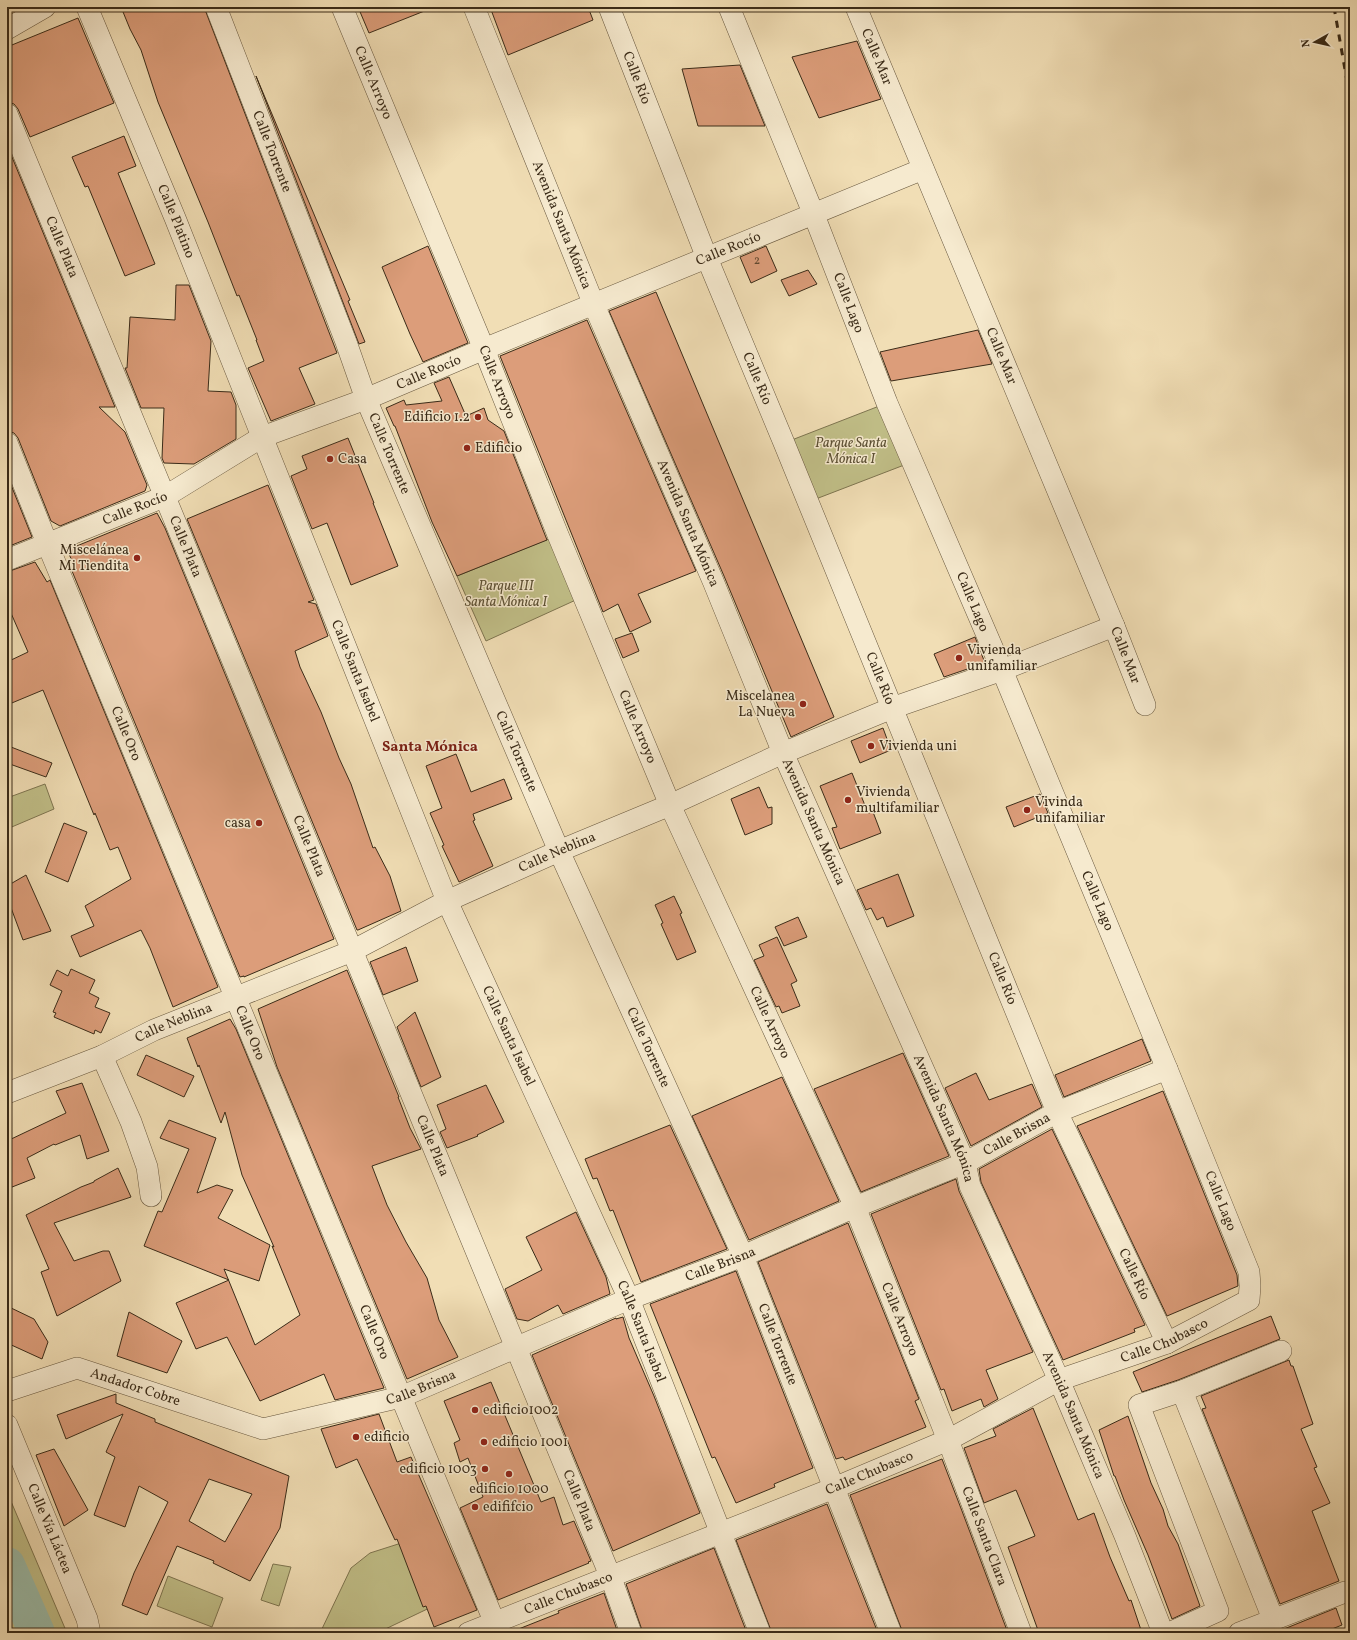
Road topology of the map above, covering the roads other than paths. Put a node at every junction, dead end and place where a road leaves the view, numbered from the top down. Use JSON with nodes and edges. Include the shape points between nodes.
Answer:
{"nodes":[{"id":1,"x":45,"y":7,"type":"edge"},
{"id":2,"x":87,"y":7,"type":"edge"},
{"id":3,"x":216,"y":7,"type":"edge"},
{"id":4,"x":342,"y":7,"type":"edge"},
{"id":5,"x":474,"y":7,"type":"edge"},
{"id":6,"x":609,"y":7,"type":"edge"},
{"id":7,"x":729,"y":7,"type":"edge"},
{"id":8,"x":856,"y":7,"type":"edge"},
{"id":9,"x":7,"y":29,"type":"edge"},
{"id":10,"x":7,"y":114,"type":"edge"},
{"id":11,"x":923,"y":170,"type":"junction"},
{"id":12,"x":814,"y":215,"type":"junction"},
{"id":13,"x":707,"y":258,"type":"junction"},
{"id":14,"x":594,"y":305,"type":"junction"},
{"id":15,"x":484,"y":349,"type":"junction"},
{"id":16,"x":366,"y":399,"type":"junction"},
{"id":17,"x":262,"y":437,"type":"junction"},
{"id":18,"x":7,"y":443,"type":"edge"},
{"id":19,"x":166,"y":496,"type":"junction"},
{"id":20,"x":47,"y":543,"type":"junction"},
{"id":21,"x":7,"y":560,"type":"edge"},
{"id":22,"x":1114,"y":626,"type":"junction"},
{"id":23,"x":1002,"y":670,"type":"junction"},
{"id":24,"x":1145,"y":705,"type":"dead end"},
{"id":25,"x":892,"y":708,"type":"junction"},
{"id":26,"x":783,"y":753,"type":"junction"},
{"id":27,"x":670,"y":805,"type":"junction"},
{"id":28,"x":559,"y":850,"type":"junction"},
{"id":29,"x":447,"y":901,"type":"junction"},
{"id":30,"x":352,"y":951,"type":"junction"},
{"id":31,"x":236,"y":997,"type":"junction"},
{"id":32,"x":102,"y":1056,"type":"junction"},
{"id":33,"x":1167,"y":1069,"type":"junction"},
{"id":34,"x":7,"y":1093,"type":"edge"},
{"id":35,"x":1057,"y":1112,"type":"junction"},
{"id":36,"x":965,"y":1163,"type":"junction"},
{"id":37,"x":151,"y":1196,"type":"dead end"},
{"id":38,"x":855,"y":1207,"type":"junction"},
{"id":39,"x":743,"y":1256,"type":"junction"},
{"id":40,"x":1250,"y":1286,"type":"joint"},
{"id":41,"x":630,"y":1299,"type":"junction"},
{"id":42,"x":1167,"y":1343,"type":"junction"},
{"id":43,"x":515,"y":1347,"type":"junction"},
{"id":44,"x":1281,"y":1350,"type":"dead end"},
{"id":45,"x":1060,"y":1380,"type":"junction"},
{"id":46,"x":1182,"y":1390,"type":"junction"},
{"id":47,"x":7,"y":1391,"type":"edge"},
{"id":48,"x":401,"y":1397,"type":"junction"},
{"id":49,"x":7,"y":1425,"type":"edge"},
{"id":50,"x":263,"y":1429,"type":"joint"},
{"id":51,"x":948,"y":1440,"type":"junction"},
{"id":52,"x":834,"y":1488,"type":"junction"},
{"id":53,"x":720,"y":1533,"type":"junction"},
{"id":54,"x":611,"y":1578,"type":"junction"},
{"id":55,"x":1345,"y":1592,"type":"dead end"},
{"id":56,"x":1273,"y":1619,"type":"junction"},
{"id":57,"x":497,"y":1628,"type":"edge"},
{"id":58,"x":90,"y":1633,"type":"edge"},
{"id":59,"x":468,"y":1633,"type":"edge"},
{"id":60,"x":632,"y":1633,"type":"edge"},
{"id":61,"x":760,"y":1633,"type":"edge"},
{"id":62,"x":891,"y":1633,"type":"edge"},
{"id":63,"x":1021,"y":1633,"type":"edge"},
{"id":64,"x":1163,"y":1633,"type":"edge"},
{"id":65,"x":1169,"y":1633,"type":"edge"},
{"id":66,"x":1239,"y":1633,"type":"edge"}],
"edges":[{"from":1,"to":9,"type":"street"},
{"from":2,"to":17,"type":"street","name":"Calle Platino"},
{"from":3,"to":16,"type":"street","name":"Calle Torrente"},
{"from":4,"to":15,"type":"street","name":"Calle Arroyo"},
{"from":5,"to":14,"type":"street","name":"Avenida Santa Mónica"},
{"from":6,"to":13,"type":"street","name":"Calle Río"},
{"from":7,"to":12,"type":"street","name":"Calle Lago"},
{"from":8,"to":11,"type":"street","name":"Calle Mar"},
{"from":10,"to":19,"type":"street","name":"Calle Plata"},
{"from":11,"to":12,"type":"street","name":"Calle Rocío"},
{"from":11,"to":22,"type":"street","name":"Calle Mar"},
{"from":12,"to":13,"type":"street","name":"Calle Rocío"},
{"from":12,"to":23,"type":"street","name":"Calle Lago","via":[[887,403]]},
{"from":13,"to":14,"type":"street","name":"Calle Rocío"},
{"from":13,"to":25,"type":"street","name":"Calle Río"},
{"from":14,"to":15,"type":"street","name":"Calle Rocío"},
{"from":14,"to":26,"type":"street","name":"Avenida Santa Mónica","via":[[713,581]]},
{"from":15,"to":16,"type":"street","name":"Calle Rocío"},
{"from":15,"to":27,"type":"street","name":"Calle Arroyo"},
{"from":16,"to":17,"type":"street","name":"Calle Rocío"},
{"from":16,"to":28,"type":"street","name":"Calle Torrente"},
{"from":17,"to":19,"type":"street","name":"Calle Rocío"},
{"from":17,"to":29,"type":"street","name":"Calle Santa Isabel"},
{"from":18,"to":20,"type":"street","name":"Calle Oro"},
{"from":19,"to":20,"type":"street","name":"Calle Rocío"},
{"from":19,"to":30,"type":"street","name":"Calle Plata"},
{"from":20,"to":21,"type":"street","name":"Calle Rocío"},
{"from":20,"to":31,"type":"street","name":"Calle Oro"},
{"from":22,"to":23,"type":"street","name":"Calle Neblina"},
{"from":22,"to":24,"type":"street","name":"Calle Mar"},
{"from":23,"to":25,"type":"street","name":"Calle Neblina"},
{"from":23,"to":33,"type":"street","name":"Calle Lago"},
{"from":25,"to":26,"type":"street","name":"Calle Neblina"},
{"from":25,"to":35,"type":"street","name":"Calle Río"},
{"from":26,"to":27,"type":"street","name":"Calle Neblina"},
{"from":26,"to":36,"type":"street","name":"Avenida Santa Mónica"},
{"from":27,"to":28,"type":"street","name":"Calle Neblina"},
{"from":27,"to":38,"type":"street","name":"Calle Arroyo"},
{"from":28,"to":29,"type":"street","name":"Calle Neblina"},
{"from":28,"to":39,"type":"street","name":"Calle Torrente"},
{"from":29,"to":30,"type":"street","name":"Calle Neblina"},
{"from":29,"to":41,"type":"street","name":"Calle Santa Isabel"},
{"from":30,"to":31,"type":"street","name":"Calle Neblina"},
{"from":30,"to":43,"type":"street","name":"Calle Plata"},
{"from":31,"to":32,"type":"street","name":"Calle Neblina","via":[[154,1030]]},
{"from":31,"to":48,"type":"street","name":"Calle Oro"},
{"from":32,"to":34,"type":"street","name":"Calle Neblina"},
{"from":32,"to":37,"type":"street","via":[[131,1122],[147,1167]]},
{"from":33,"to":35,"type":"street","name":"Calle Brisna"},
{"from":33,"to":40,"type":"street","name":"Calle Lago","via":[[1249,1272]]},
{"from":35,"to":36,"type":"street","name":"Calle Brisna"},
{"from":35,"to":42,"type":"street","name":"Calle Río"},
{"from":36,"to":38,"type":"street","name":"Calle Brisna"},
{"from":36,"to":45,"type":"street","name":"Avenida Santa Mónica","via":[[970,1186]]},
{"from":38,"to":39,"type":"street","name":"Calle Brisna"},
{"from":38,"to":51,"type":"street","name":"Calle Arroyo"},
{"from":39,"to":41,"type":"street","name":"Calle Brisna"},
{"from":39,"to":52,"type":"street","name":"Calle Torrente"},
{"from":40,"to":42,"type":"street","name":"Calle Chubasco","via":[[1249,1300]]},
{"from":41,"to":43,"type":"street","name":"Calle Brisna"},
{"from":41,"to":53,"type":"street","name":"Calle Santa Isabel"},
{"from":42,"to":45,"type":"street","name":"Calle Chubasco"},
{"from":43,"to":48,"type":"street","name":"Calle Brisna"},
{"from":43,"to":54,"type":"street","name":"Calle Plata"},
{"from":44,"to":46,"type":"street"},
{"from":45,"to":51,"type":"street","name":"Calle Chubasco"},
{"from":45,"to":64,"type":"street","name":"Avenida Santa Mónica"},
{"from":46,"to":56,"type":"street"},
{"from":46,"to":65,"type":"street","via":[[1139,1406],[1218,1610]]},
{"from":47,"to":50,"type":"street","name":"Andador Cobre","via":[[77,1368]]},
{"from":48,"to":50,"type":"street","name":"Calle Brisna"},
{"from":48,"to":57,"type":"street","name":"Calle Oro"},
{"from":49,"to":58,"type":"street","name":"Calle Vía Láctea"},
{"from":51,"to":52,"type":"street","name":"Calle Chubasco"},
{"from":51,"to":63,"type":"street","name":"Calle Santa Clara"},
{"from":52,"to":53,"type":"street","name":"Calle Chubasco"},
{"from":52,"to":62,"type":"street","name":"Calle Torrente"},
{"from":53,"to":54,"type":"street","name":"Calle Chubasco"},
{"from":53,"to":61,"type":"street","name":"Calle Santa Isabel"},
{"from":54,"to":57,"type":"street","name":"Calle Chubasco"},
{"from":54,"to":60,"type":"street","name":"Calle Plata"},
{"from":55,"to":56,"type":"street"},
{"from":56,"to":66,"type":"street"},
{"from":57,"to":59,"type":"street","name":"Calle Chubasco"}]}
